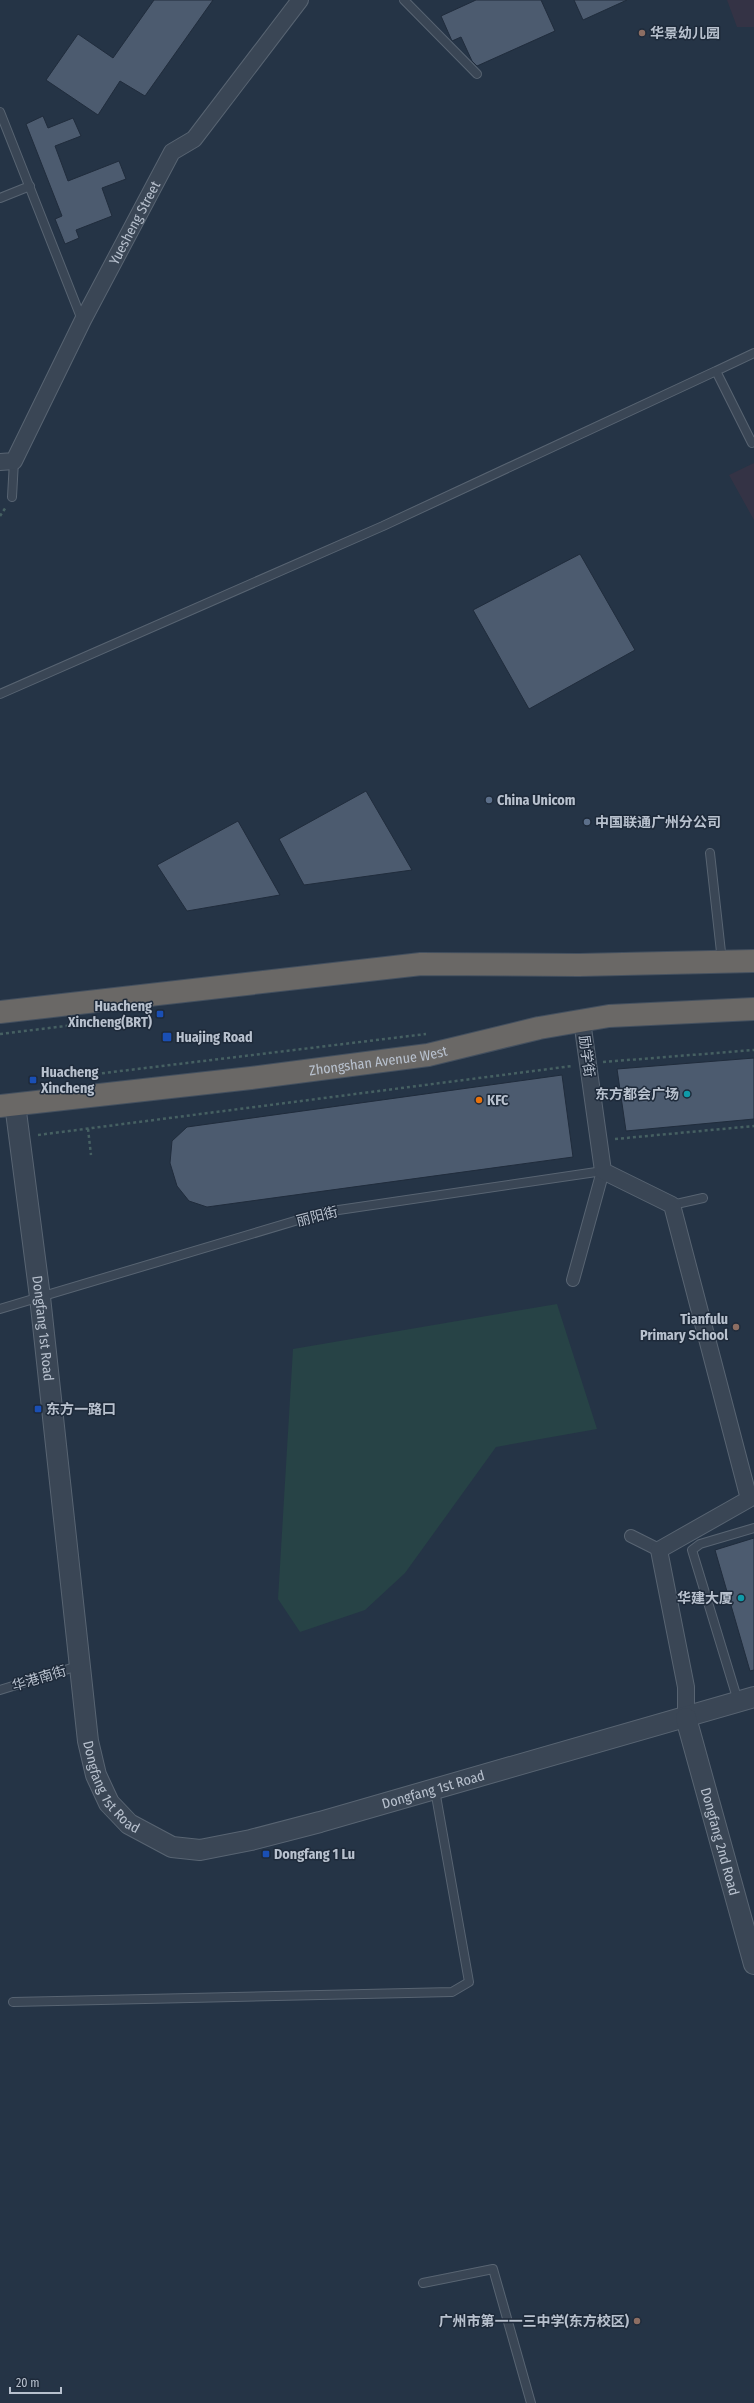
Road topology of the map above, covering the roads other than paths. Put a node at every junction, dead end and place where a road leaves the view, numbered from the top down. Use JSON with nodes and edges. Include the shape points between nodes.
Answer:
{"nodes":[{"id":1,"x":300,"y":0,"type":"edge"},
{"id":2,"x":404,"y":0,"type":"edge"},
{"id":3,"x":477,"y":74,"type":"dead end"},
{"id":4,"x":0,"y":112,"type":"edge"},
{"id":5,"x":30,"y":186,"type":"junction"},
{"id":6,"x":0,"y":198,"type":"edge"},
{"id":7,"x":83,"y":320,"type":"junction"},
{"id":8,"x":754,"y":353,"type":"edge"},
{"id":9,"x":716,"y":371,"type":"junction"},
{"id":10,"x":754,"y":442,"type":"edge"},
{"id":11,"x":7,"y":461,"type":"edge"},
{"id":12,"x":12,"y":497,"type":"dead end"},
{"id":13,"x":0,"y":694,"type":"edge"},
{"id":14,"x":710,"y":853,"type":"dead end"},
{"id":15,"x":722,"y":961,"type":"junction"},
{"id":16,"x":754,"y":961,"type":"edge"},
{"id":17,"x":754,"y":1009,"type":"edge"},
{"id":18,"x":0,"y":1012,"type":"edge"},
{"id":19,"x":582,"y":1020,"type":"junction"},
{"id":20,"x":7,"y":1105,"type":"edge"},
{"id":21,"x":602,"y":1167,"type":"junction"},
{"id":22,"x":703,"y":1198,"type":"dead end"},
{"id":23,"x":672,"y":1205,"type":"junction"},
{"id":24,"x":573,"y":1280,"type":"dead end"},
{"id":25,"x":40,"y":1297,"type":"junction"},
{"id":26,"x":0,"y":1309,"type":"edge"},
{"id":27,"x":754,"y":1528,"type":"edge"},
{"id":28,"x":631,"y":1536,"type":"dead end"},
{"id":29,"x":659,"y":1550,"type":"junction"},
{"id":30,"x":78,"y":1666,"type":"junction"},
{"id":31,"x":0,"y":1690,"type":"edge"},
{"id":32,"x":746,"y":1700,"type":"edge"},
{"id":33,"x":686,"y":1718,"type":"junction"},
{"id":34,"x":434,"y":1790,"type":"junction"},
{"id":35,"x":754,"y":1964,"type":"edge"},
{"id":36,"x":13,"y":2002,"type":"dead end"},
{"id":37,"x":423,"y":2283,"type":"dead end"},
{"id":38,"x":532,"y":2403,"type":"edge"}],
"edges":[{"from":1,"to":7,"type":"street","name":"Yuesheng Street","via":[[194,139],[172,152]]},
{"from":2,"to":3,"type":"lane"},
{"from":4,"to":5,"type":"lane"},
{"from":5,"to":6,"type":"lane"},
{"from":5,"to":7,"type":"lane"},
{"from":7,"to":11,"type":"street","name":"Yuesheng Street"},
{"from":8,"to":9,"type":"lane"},
{"from":9,"to":10,"type":"lane","via":[[752,443]]},
{"from":9,"to":13,"type":"lane","via":[[383,526]]},
{"from":11,"to":12,"type":"lane"},
{"from":14,"to":15,"type":"lane"},
{"from":15,"to":16,"type":"highway"},
{"from":15,"to":18,"type":"highway","via":[[579,965],[421,964]]},
{"from":17,"to":19,"type":"highway","name":"Zhongshan Avenue West","via":[[662,1012]]},
{"from":19,"to":20,"type":"highway","name":"Zhongshan Avenue West","via":[[428,1054],[251,1078]]},
{"from":19,"to":21,"type":"street","name":"励学街"},
{"from":20,"to":25,"type":"street","name":"Dongfang 1st Road","via":[[19,1138]]},
{"from":21,"to":23,"type":"street"},
{"from":21,"to":24,"type":"street"},
{"from":21,"to":25,"type":"lane","name":"丽阳街","via":[[325,1212]]},
{"from":22,"to":23,"type":"lane"},
{"from":23,"to":29,"type":"street","via":[[750,1499]]},
{"from":25,"to":26,"type":"lane","name":"丽阳街"},
{"from":25,"to":30,"type":"street","name":"Dongfang 1st Road"},
{"from":27,"to":32,"type":"lane","via":[[700,1544],[692,1550]]},
{"from":28,"to":29,"type":"street"},
{"from":29,"to":33,"type":"street","via":[[686,1687]]},
{"from":30,"to":31,"type":"lane","name":"华港南街"},
{"from":30,"to":34,"type":"street","name":"Dongfang 1st Road","via":[[88,1741],[96,1776],[109,1803],[128,1824],[172,1847],[200,1850],[251,1840]]},
{"from":32,"to":33,"type":"street","name":"Dongfang 1st Road"},
{"from":33,"to":34,"type":"street","name":"Dongfang 1st Road"},
{"from":33,"to":35,"type":"street","name":"Dongfang 2nd Road"},
{"from":34,"to":36,"type":"lane","via":[[469,1982],[452,1992]]},
{"from":37,"to":38,"type":"lane","via":[[493,2269]]}]}
